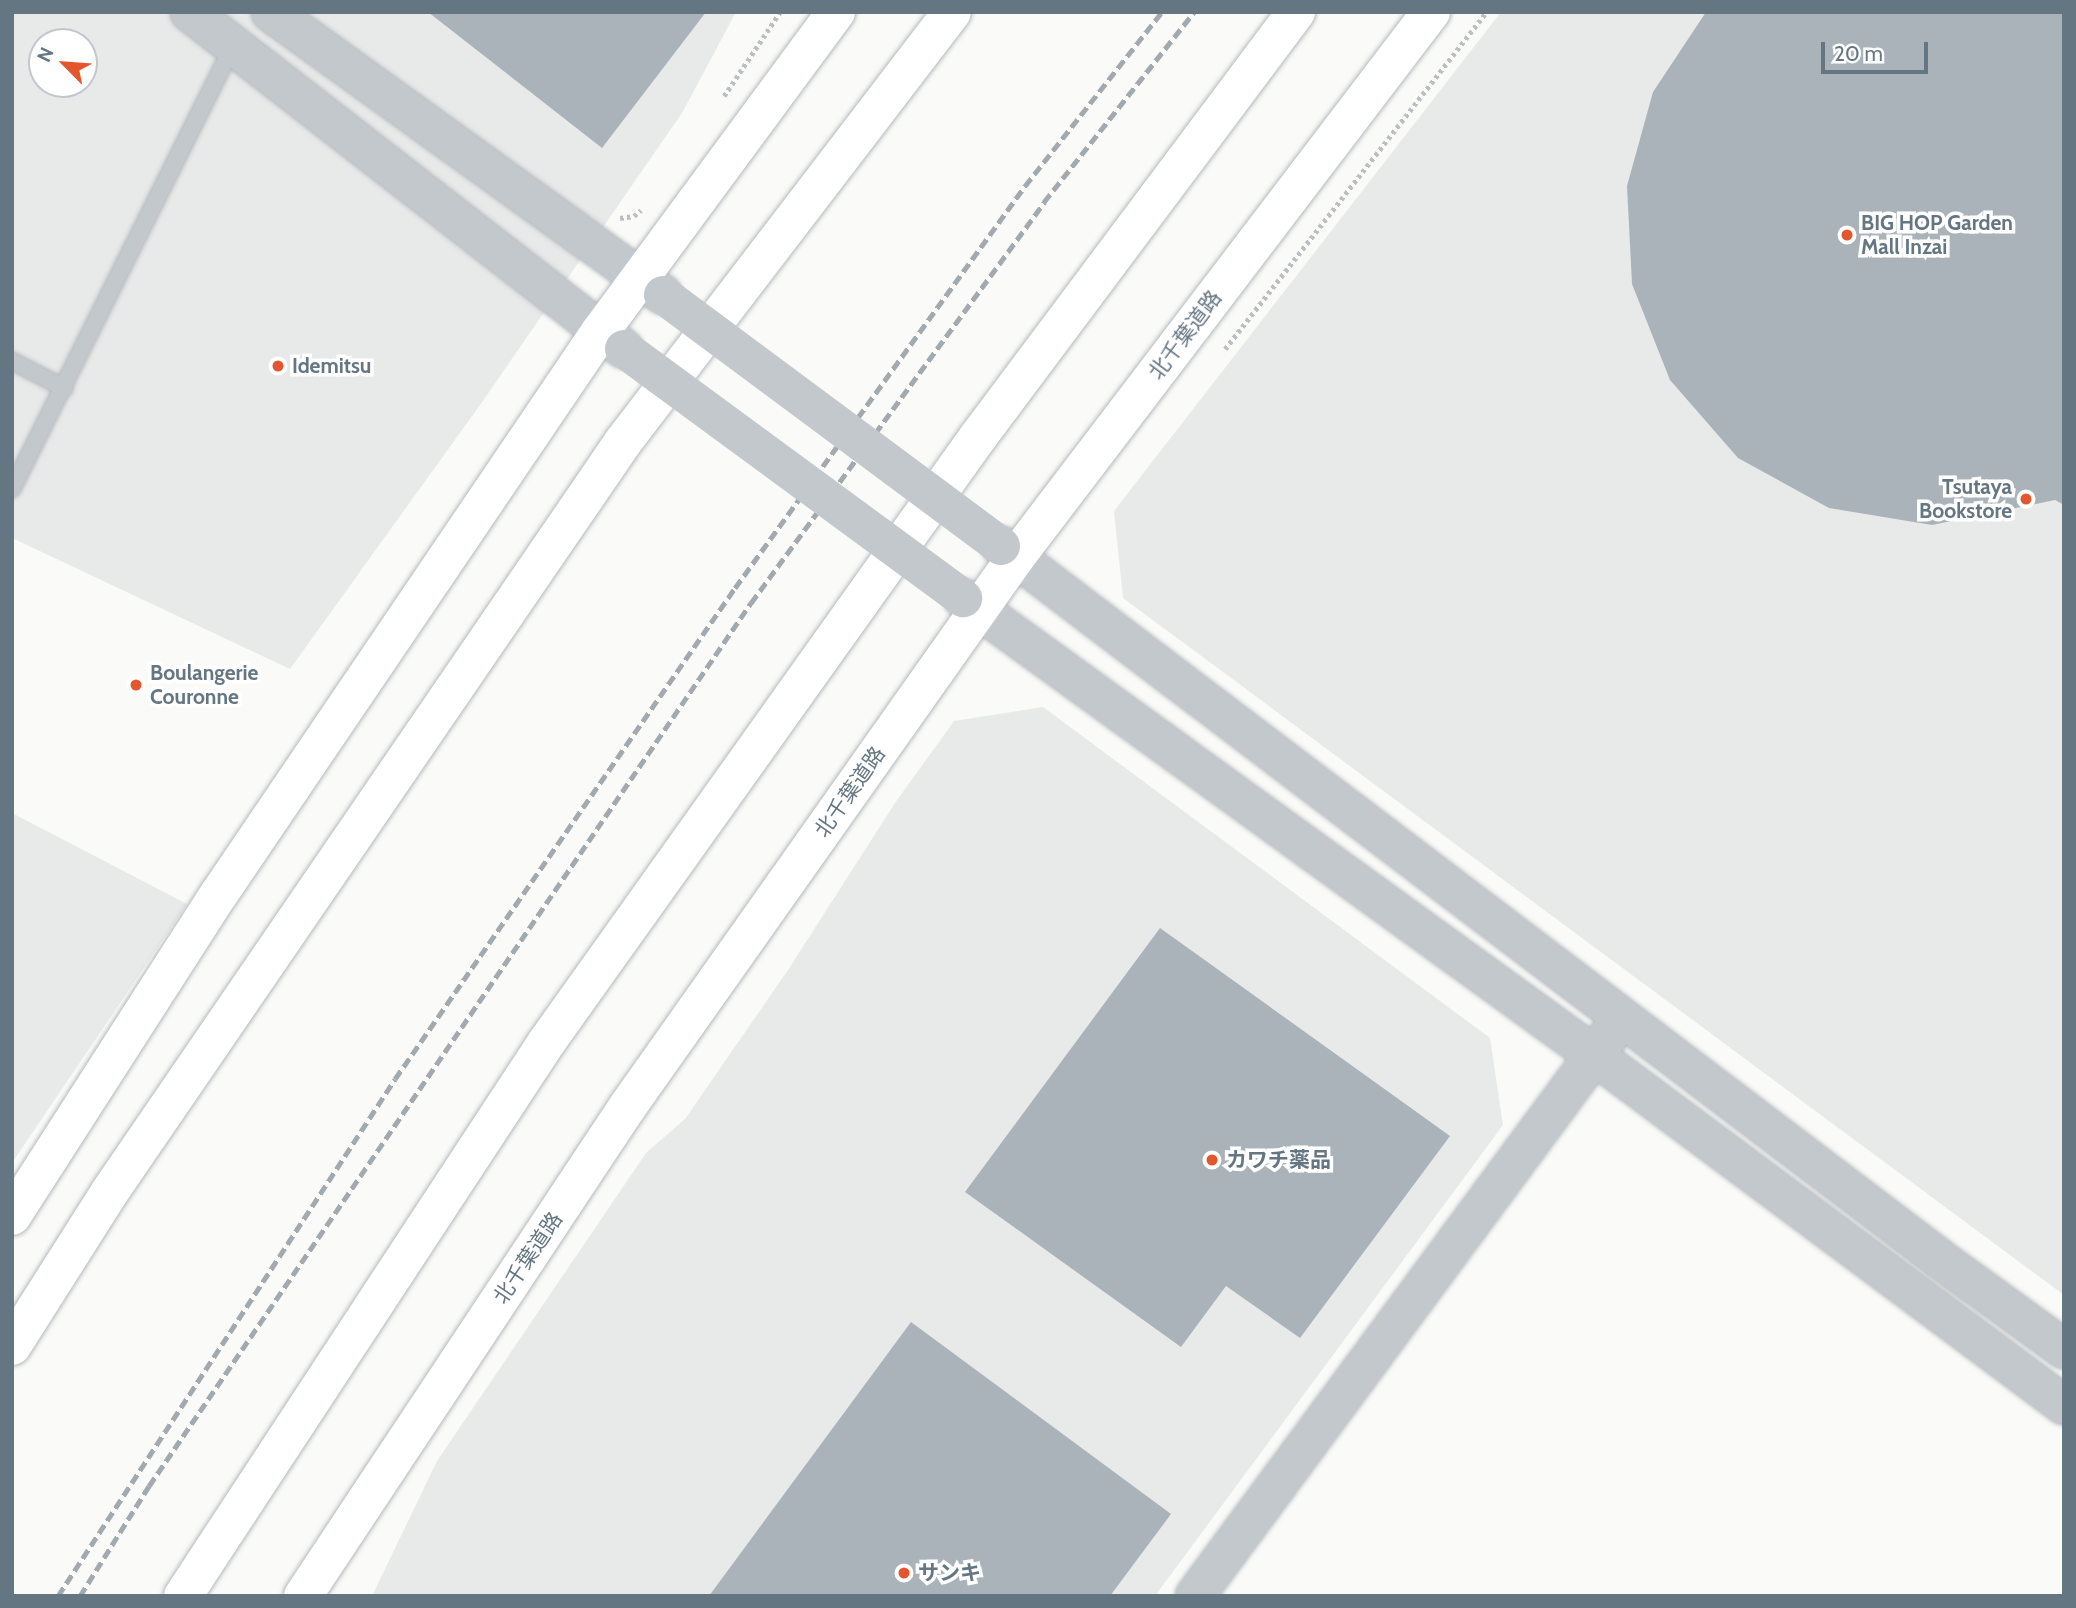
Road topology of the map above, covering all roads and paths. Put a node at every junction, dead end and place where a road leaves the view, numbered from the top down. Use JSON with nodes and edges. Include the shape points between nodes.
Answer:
{"nodes":[{"id":1,"x":190,"y":12,"type":"edge"},
{"id":2,"x":271,"y":12,"type":"edge"},
{"id":3,"x":780,"y":12,"type":"edge"},
{"id":4,"x":836,"y":12,"type":"edge"},
{"id":5,"x":952,"y":12,"type":"edge"},
{"id":6,"x":1296,"y":12,"type":"edge"},
{"id":7,"x":1431,"y":12,"type":"edge"},
{"id":8,"x":1486,"y":12,"type":"edge"},
{"id":9,"x":233,"y":46,"type":"junction"},
{"id":10,"x":719,"y":104,"type":"dead end"},
{"id":11,"x":650,"y":202,"type":"dead end"},
{"id":12,"x":610,"y":219,"type":"dead end"},
{"id":13,"x":651,"y":286,"type":"junction"},
{"id":14,"x":612,"y":340,"type":"junction"},
{"id":15,"x":1217,"y":360,"type":"dead end"},
{"id":16,"x":12,"y":361,"type":"edge"},
{"id":17,"x":64,"y":388,"type":"junction"},
{"id":18,"x":12,"y":489,"type":"edge"},
{"id":19,"x":1008,"y":551,"type":"junction"},
{"id":20,"x":971,"y":604,"type":"junction"},
{"id":21,"x":1622,"y":1017,"type":"junction"},
{"id":22,"x":1594,"y":1055,"type":"junction"},
{"id":23,"x":12,"y":1216,"type":"edge"},
{"id":24,"x":12,"y":1346,"type":"edge"},
{"id":25,"x":2064,"y":1349,"type":"edge"},
{"id":26,"x":2064,"y":1405,"type":"edge"},
{"id":27,"x":183,"y":1596,"type":"edge"},
{"id":28,"x":303,"y":1596,"type":"edge"},
{"id":29,"x":1195,"y":1596,"type":"edge"}],
"edges":[{"from":1,"to":9,"type":"street"},
{"from":2,"to":13,"type":"street"},
{"from":3,"to":10,"type":"path"},
{"from":4,"to":13,"type":"highway"},
{"from":5,"to":24,"type":"highway","via":[[623,442],[108,1193]]},
{"from":6,"to":27,"type":"highway","via":[[978,437],[546,1043]]},
{"from":7,"to":19,"type":"highway","name":"北千葉道路"},
{"from":8,"to":15,"type":"path"},
{"from":9,"to":14,"type":"street"},
{"from":9,"to":17,"type":"lane"},
{"from":11,"to":12,"type":"path","via":[[634,216]]},
{"from":13,"to":14,"type":"highway"},
{"from":13,"to":19,"type":"street","bridge":true},
{"from":14,"to":20,"type":"street","bridge":true},
{"from":14,"to":23,"type":"highway","via":[[219,894]]},
{"from":16,"to":17,"type":"lane"},
{"from":17,"to":18,"type":"lane"},
{"from":19,"to":20,"type":"highway","name":"北千葉道路"},
{"from":19,"to":21,"type":"street"},
{"from":20,"to":22,"type":"street"},
{"from":20,"to":28,"type":"highway","name":"北千葉道路","via":[[628,1107]]},
{"from":21,"to":22,"type":"street"},
{"from":21,"to":25,"type":"street"},
{"from":22,"to":26,"type":"street"},
{"from":22,"to":29,"type":"street"}]}
